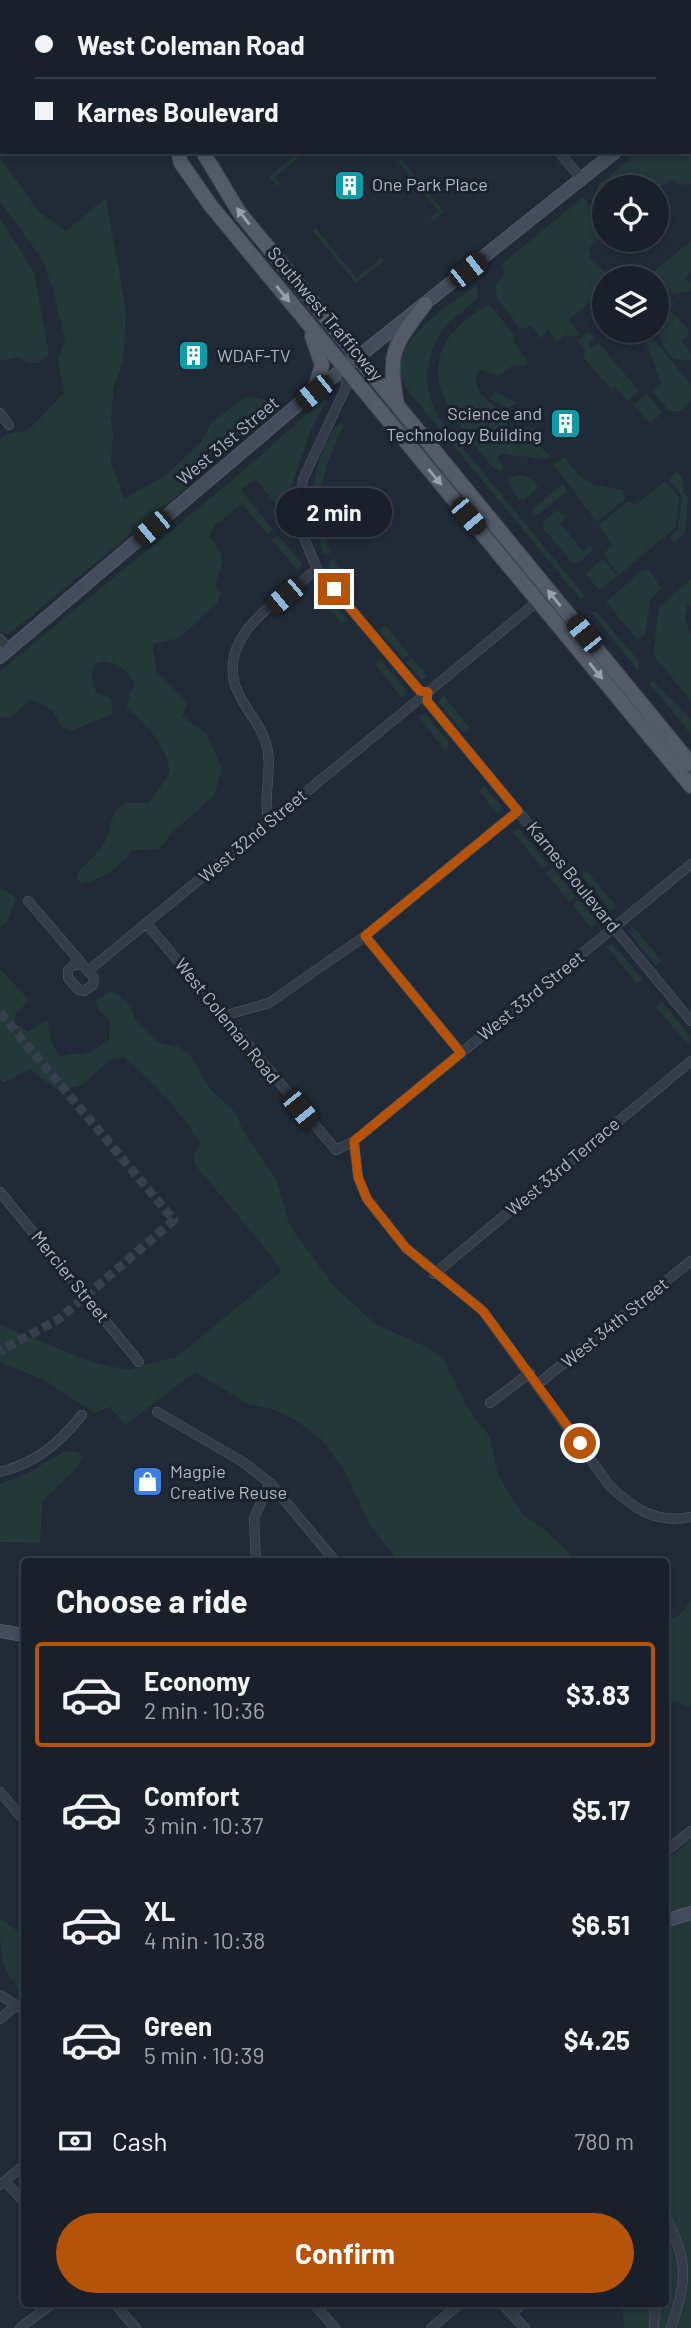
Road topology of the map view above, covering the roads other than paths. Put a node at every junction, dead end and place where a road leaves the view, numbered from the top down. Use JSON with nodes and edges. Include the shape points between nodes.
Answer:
{"nodes":[{"id":1,"x":204,"y":154,"type":"edge"},
{"id":2,"x":561,"y":154,"type":"edge"},
{"id":3,"x":613,"y":154,"type":"edge"},
{"id":4,"x":177,"y":156,"type":"edge"},
{"id":5,"x":582,"y":179,"type":"junction"},
{"id":6,"x":425,"y":304,"type":"junction"},
{"id":7,"x":304,"y":319,"type":"junction"},
{"id":8,"x":352,"y":351,"type":"junction"},
{"id":9,"x":345,"y":368,"type":"junction"},
{"id":10,"x":314,"y":392,"type":"junction"},
{"id":11,"x":398,"y":406,"type":"junction"},
{"id":12,"x":0,"y":413,"type":"edge"},
{"id":13,"x":9,"y":425,"type":"dead end"},
{"id":14,"x":317,"y":569,"type":"junction"},
{"id":15,"x":538,"y":601,"type":"junction"},
{"id":16,"x":0,"y":639,"type":"edge"},
{"id":17,"x":4,"y":653,"type":"edge"},
{"id":18,"x":423,"y":696,"type":"junction"},
{"id":19,"x":691,"y":764,"type":"edge"},
{"id":20,"x":691,"y":786,"type":"edge"},
{"id":21,"x":518,"y":811,"type":"junction"},
{"id":22,"x":269,"y":822,"type":"junction"},
{"id":23,"x":691,"y":864,"type":"edge"},
{"id":24,"x":28,"y":901,"type":"dead end"},
{"id":25,"x":147,"y":924,"type":"junction"},
{"id":26,"x":614,"y":928,"type":"junction"},
{"id":27,"x":365,"y":936,"type":"junction"},
{"id":28,"x":223,"y":1016,"type":"junction"},
{"id":29,"x":691,"y":1021,"type":"edge"},
{"id":30,"x":461,"y":1053,"type":"junction"},
{"id":31,"x":691,"y":1061,"type":"edge"},
{"id":32,"x":354,"y":1141,"type":"junction"},
{"id":33,"x":336,"y":1150,"type":"joint"},
{"id":34,"x":0,"y":1192,"type":"edge"},
{"id":35,"x":690,"y":1265,"type":"edge"},
{"id":36,"x":434,"y":1274,"type":"junction"},
{"id":37,"x":139,"y":1362,"type":"dead end"},
{"id":38,"x":530,"y":1373,"type":"junction"},
{"id":39,"x":538,"y":1384,"type":"junction"},
{"id":40,"x":490,"y":1404,"type":"dead end"},
{"id":41,"x":157,"y":1412,"type":"dead end"},
{"id":42,"x":82,"y":1415,"type":"dead end"},
{"id":43,"x":0,"y":1472,"type":"edge"},
{"id":44,"x":270,"y":1483,"type":"junction"},
{"id":45,"x":691,"y":1517,"type":"edge"},
{"id":46,"x":256,"y":1558,"type":"edge"},
{"id":47,"x":332,"y":1558,"type":"edge"},
{"id":48,"x":0,"y":1630,"type":"edge"},
{"id":49,"x":21,"y":1634,"type":"edge"},
{"id":50,"x":0,"y":1792,"type":"edge"},
{"id":51,"x":21,"y":1816,"type":"edge"},
{"id":52,"x":691,"y":1831,"type":"edge"},
{"id":53,"x":669,"y":1849,"type":"edge"},
{"id":54,"x":691,"y":1913,"type":"edge"},
{"id":55,"x":669,"y":1920,"type":"edge"},
{"id":56,"x":0,"y":1995,"type":"edge"},
{"id":57,"x":21,"y":2007,"type":"edge"},
{"id":58,"x":0,"y":2020,"type":"edge"},
{"id":59,"x":21,"y":2168,"type":"edge"},
{"id":60,"x":3,"y":2183,"type":"edge"},
{"id":61,"x":21,"y":2200,"type":"edge"},
{"id":62,"x":669,"y":2223,"type":"edge"},
{"id":63,"x":48,"y":2307,"type":"edge"},
{"id":64,"x":118,"y":2307,"type":"edge"},
{"id":65,"x":317,"y":2307,"type":"edge"},
{"id":66,"x":456,"y":2307,"type":"edge"},
{"id":67,"x":505,"y":2307,"type":"edge"},
{"id":68,"x":519,"y":2307,"type":"edge"},
{"id":69,"x":655,"y":2307,"type":"edge"},
{"id":70,"x":511,"y":2313,"type":"junction"},
{"id":71,"x":20,"y":2328,"type":"edge"},
{"id":72,"x":136,"y":2328,"type":"edge"},
{"id":73,"x":335,"y":2328,"type":"edge"},
{"id":74,"x":431,"y":2328,"type":"edge"},
{"id":75,"x":525,"y":2328,"type":"edge"},
{"id":76,"x":654,"y":2328,"type":"edge"},
{"id":77,"x":671,"y":2328,"type":"edge"}],
"edges":[{"from":8,"to":1,"type":"main road","name":"Southwest Trafficway","one_way":true,"via":[[239,212]]},
{"from":2,"to":5,"type":"street"},
{"from":3,"to":5,"type":"main road"},
{"from":4,"to":7,"type":"main road","name":"Southwest Trafficway","one_way":true,"via":[[211,206]]},
{"from":5,"to":6,"type":"main road"},
{"from":6,"to":8,"type":"main road"},
{"from":6,"to":11,"type":"main road","via":[[392,356]]},
{"from":7,"to":9,"type":"main road","name":"Southwest Trafficway"},
{"from":7,"to":10,"type":"main road","via":[[322,356]]},
{"from":8,"to":9,"type":"main road"},
{"from":8,"to":11,"type":"main road","name":"Southwest Trafficway"},
{"from":9,"to":10,"type":"main road","name":"West 31st Street"},
{"from":9,"to":14,"type":"street","name":"Karnes Boulevard","via":[[346,387],[303,479],[297,521]]},
{"from":9,"to":15,"type":"main road","name":"Southwest Trafficway","one_way":true},
{"from":10,"to":17,"type":"main road","name":"West 31st Street"},
{"from":19,"to":11,"type":"main road","name":"Southwest Trafficway","one_way":true},
{"from":12,"to":13,"type":"street"},
{"from":14,"to":18,"type":"street","name":"Karnes Boulevard"},
{"from":14,"to":22,"type":"street","via":[[250,626],[234,655],[236,687],[267,745]]},
{"from":15,"to":18,"type":"street","name":"West 32nd Street"},
{"from":15,"to":20,"type":"main road","name":"Southwest Trafficway","one_way":true},
{"from":16,"to":17,"type":"street"},
{"from":18,"to":21,"type":"street","name":"Karnes Boulevard"},
{"from":18,"to":22,"type":"street","name":"West 32nd Street"},
{"from":21,"to":26,"type":"street","name":"Karnes Boulevard"},
{"from":21,"to":27,"type":"street"},
{"from":22,"to":25,"type":"street","name":"West 32nd Street"},
{"from":23,"to":26,"type":"street","name":"West 33rd Street"},
{"from":24,"to":25,"type":"street","name":"West 32nd Street","via":[[85,968]]},
{"from":25,"to":28,"type":"street","name":"West Coleman Road"},
{"from":26,"to":29,"type":"street","name":"Karnes Boulevard"},
{"from":26,"to":30,"type":"street","name":"West 33rd Street"},
{"from":27,"to":28,"type":"street","via":[[269,1003]]},
{"from":27,"to":30,"type":"street"},
{"from":28,"to":33,"type":"street","name":"West Coleman Road"},
{"from":30,"to":32,"type":"street","name":"West 33rd Street"},
{"from":31,"to":36,"type":"street","name":"West 33rd Terrace"},
{"from":32,"to":33,"type":"street","name":"West 33rd Street"},
{"from":32,"to":36,"type":"street","via":[[358,1177],[367,1199],[406,1248]]},
{"from":34,"to":37,"type":"street","name":"Mercier Street"},
{"from":35,"to":39,"type":"street","name":"West 34th Street"},
{"from":36,"to":38,"type":"street","via":[[483,1311]]},
{"from":38,"to":39,"type":"street"},
{"from":38,"to":40,"type":"street"},
{"from":39,"to":45,"type":"street","via":[[609,1485],[630,1505],[652,1517]]},
{"from":41,"to":44,"type":"street"},
{"from":42,"to":43,"type":"street","via":[[40,1457]]},
{"from":44,"to":46,"type":"street","via":[[254,1518]]},
{"from":44,"to":47,"type":"street"},
{"from":48,"to":49,"type":"main road"},
{"from":50,"to":51,"type":"street"},
{"from":52,"to":53,"type":"street"},
{"from":54,"to":55,"type":"main road"},
{"from":56,"to":57,"type":"street"},
{"from":57,"to":58,"type":"street"},
{"from":59,"to":60,"type":"street"},
{"from":60,"to":61,"type":"street"},
{"from":62,"to":77,"type":"street","via":[[682,2251],[685,2286]]},
{"from":63,"to":71,"type":"street"},
{"from":64,"to":72,"type":"street"},
{"from":65,"to":73,"type":"street"},
{"from":66,"to":74,"type":"street"},
{"from":67,"to":70,"type":"street"},
{"from":68,"to":70,"type":"street"},
{"from":69,"to":76,"type":"street"},
{"from":70,"to":75,"type":"street"}]}
